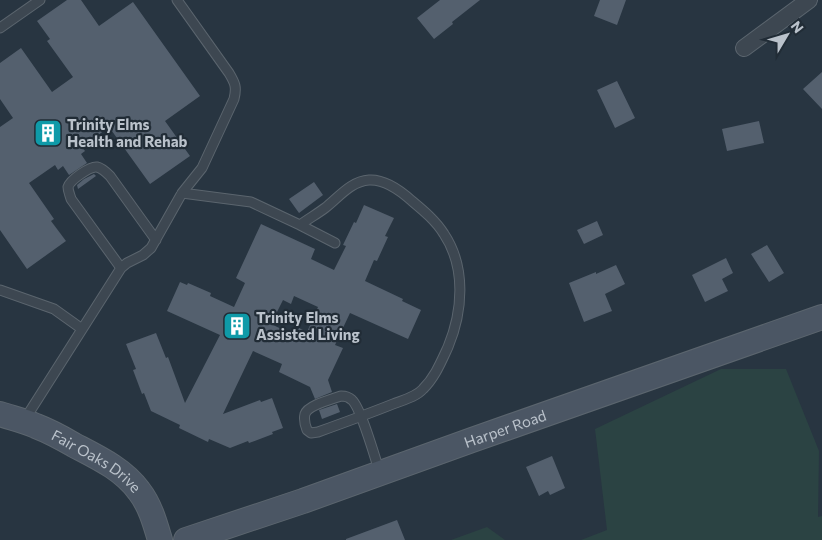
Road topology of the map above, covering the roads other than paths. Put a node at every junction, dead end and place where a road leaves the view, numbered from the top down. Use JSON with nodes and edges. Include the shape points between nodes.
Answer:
{"nodes":[{"id":1,"x":40,"y":0,"type":"edge"},
{"id":2,"x":177,"y":0,"type":"edge"},
{"id":3,"x":809,"y":0,"type":"edge"},
{"id":4,"x":0,"y":28,"type":"edge"},
{"id":5,"x":744,"y":48,"type":"dead end"},
{"id":6,"x":182,"y":193,"type":"junction"},
{"id":7,"x":300,"y":225,"type":"junction"},
{"id":8,"x":156,"y":240,"type":"junction"},
{"id":9,"x":335,"y":243,"type":"dead end"},
{"id":10,"x":121,"y":268,"type":"junction"},
{"id":11,"x":0,"y":290,"type":"edge"},
{"id":12,"x":822,"y":317,"type":"edge"},
{"id":13,"x":82,"y":329,"type":"junction"},
{"id":14,"x":0,"y":414,"type":"edge"},
{"id":15,"x":361,"y":417,"type":"junction"},
{"id":16,"x":24,"y":421,"type":"junction"},
{"id":17,"x":380,"y":473,"type":"junction"},
{"id":18,"x":160,"y":540,"type":"edge"},
{"id":19,"x":186,"y":540,"type":"edge"}],
"edges":[{"from":1,"to":4,"type":"lane"},
{"from":2,"to":6,"type":"lane","via":[[236,86],[234,99],[202,168]]},
{"from":3,"to":5,"type":"street"},
{"from":6,"to":7,"type":"lane","via":[[251,202]]},
{"from":6,"to":8,"type":"lane"},
{"from":7,"to":9,"type":"lane"},
{"from":7,"to":15,"type":"lane","via":[[348,188],[367,180],[381,182],[405,195],[431,218],[447,238],[456,261],[460,283],[458,315],[436,374],[422,391]]},
{"from":8,"to":10,"type":"lane","via":[[147,252]]},
{"from":8,"to":10,"type":"lane","via":[[105,171],[91,167],[72,181],[68,185],[71,198]]},
{"from":10,"to":13,"type":"lane"},
{"from":11,"to":13,"type":"lane","via":[[54,309]]},
{"from":12,"to":17,"type":"main road","name":"Harper Road"},
{"from":13,"to":16,"type":"lane"},
{"from":14,"to":16,"type":"main road","name":"Fair Oaks Drive"},
{"from":15,"to":15,"type":"lane","via":[[318,432],[307,430],[305,420],[309,408],[341,396],[352,400]]},
{"from":15,"to":17,"type":"lane"},
{"from":16,"to":18,"type":"main road","name":"Fair Oaks Drive","via":[[118,470],[145,499]]},
{"from":17,"to":19,"type":"main road","name":"Harper Road"}]}
